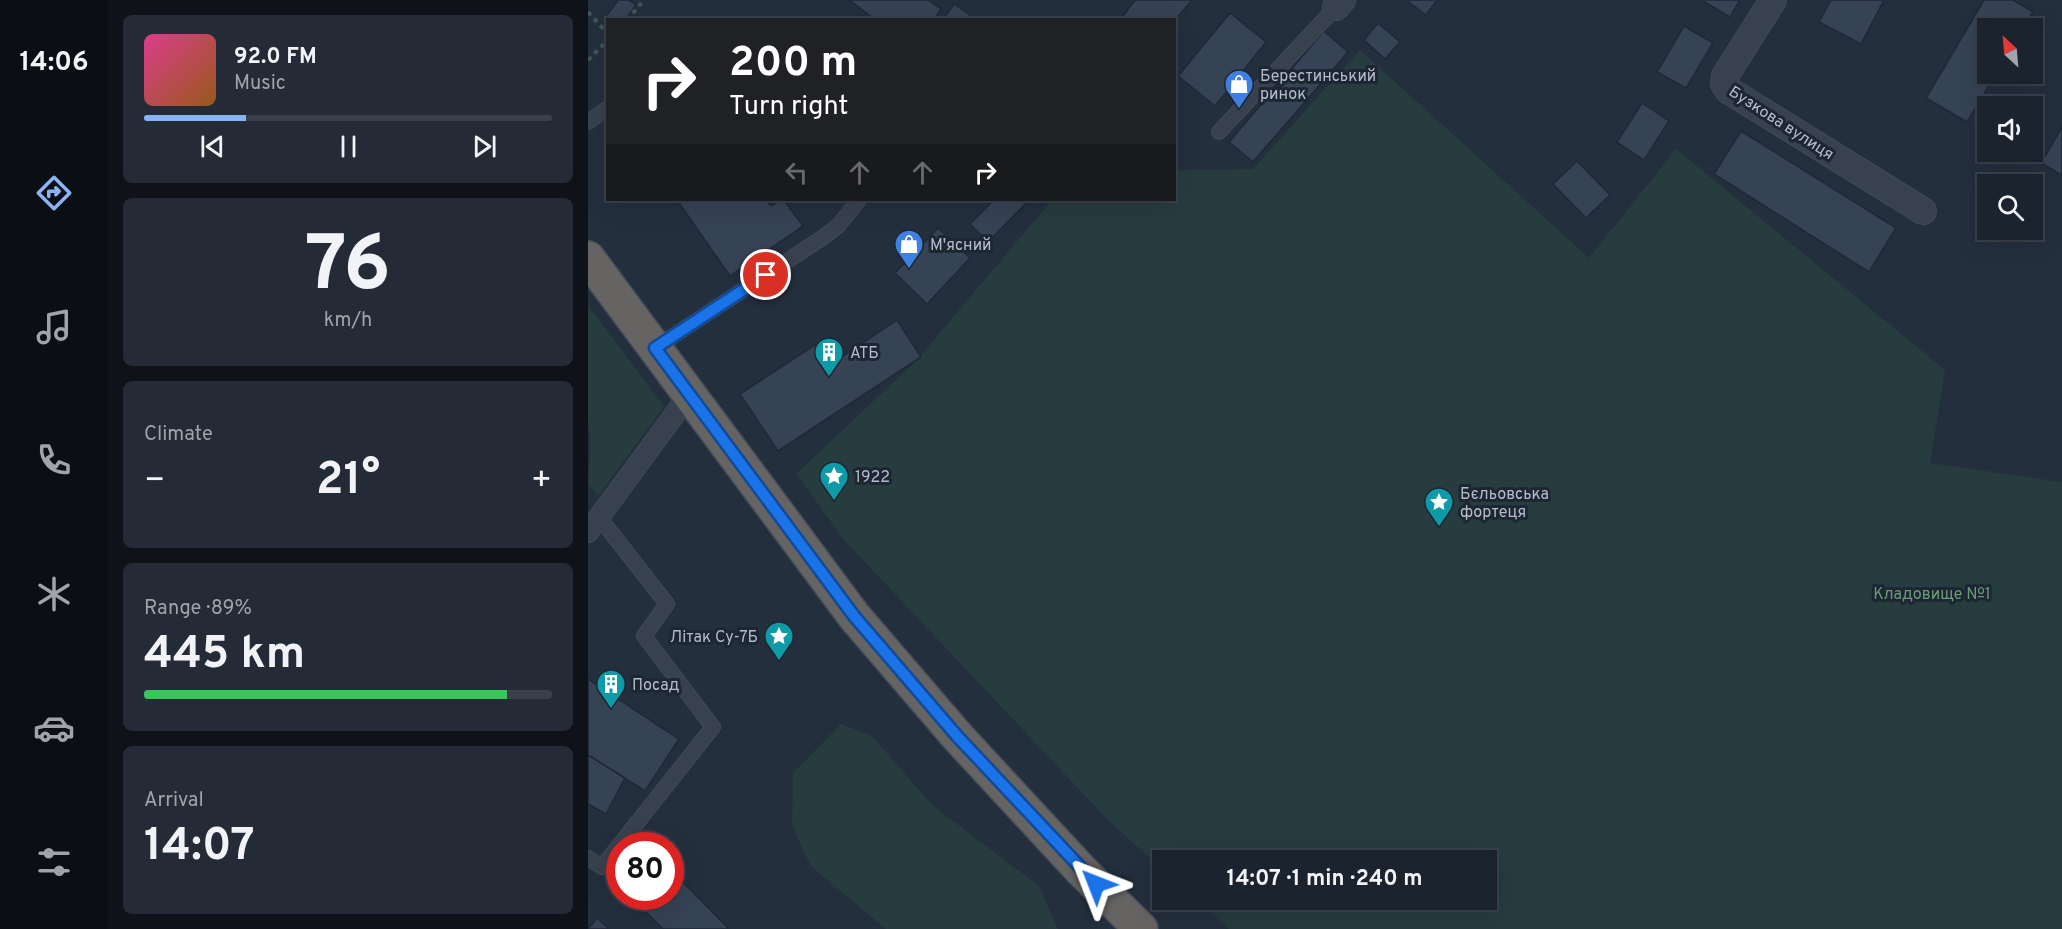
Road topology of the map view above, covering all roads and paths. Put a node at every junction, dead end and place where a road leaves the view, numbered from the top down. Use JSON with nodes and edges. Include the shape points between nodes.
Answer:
{"nodes":[{"id":1,"x":645,"y":0,"type":"edge"},
{"id":2,"x":1773,"y":0,"type":"edge"},
{"id":3,"x":1339,"y":3,"type":"edge"},
{"id":4,"x":588,"y":12,"type":"edge"},
{"id":5,"x":629,"y":18,"type":"edge"},
{"id":6,"x":606,"y":32,"type":"edge"},
{"id":7,"x":606,"y":42,"type":"edge"},
{"id":8,"x":588,"y":60,"type":"edge"},
{"id":9,"x":606,"y":109,"type":"edge"},
{"id":10,"x":588,"y":122,"type":"edge"},
{"id":11,"x":1219,"y":132,"type":"dead end"},
{"id":12,"x":858,"y":201,"type":"edge"},
{"id":13,"x":1923,"y":212,"type":"dead end"},
{"id":14,"x":588,"y":258,"type":"edge"},
{"id":15,"x":655,"y":348,"type":"junction"},
{"id":16,"x":689,"y":395,"type":"junction"},
{"id":17,"x":593,"y":525,"type":"edge"},
{"id":18,"x":588,"y":858,"type":"edge"},
{"id":19,"x":1140,"y":929,"type":"edge"}],
"edges":[{"from":1,"to":5,"type":"path"},
{"from":2,"to":13,"type":"street","name":"Бузкова вулиця","via":[[1725,76],[1728,90]]},
{"from":3,"to":11,"type":"lane"},
{"from":4,"to":6,"type":"path"},
{"from":7,"to":8,"type":"path"},
{"from":9,"to":10,"type":"lane"},
{"from":12,"to":15,"type":"lane","via":[[838,226],[822,238]]},
{"from":14,"to":15,"type":"highway"},
{"from":15,"to":16,"type":"highway"},
{"from":16,"to":17,"type":"street"},
{"from":16,"to":19,"type":"highway","via":[[854,616],[957,736]]},
{"from":17,"to":18,"type":"lane","via":[[667,604],[644,636],[713,728],[602,867]]}]}
